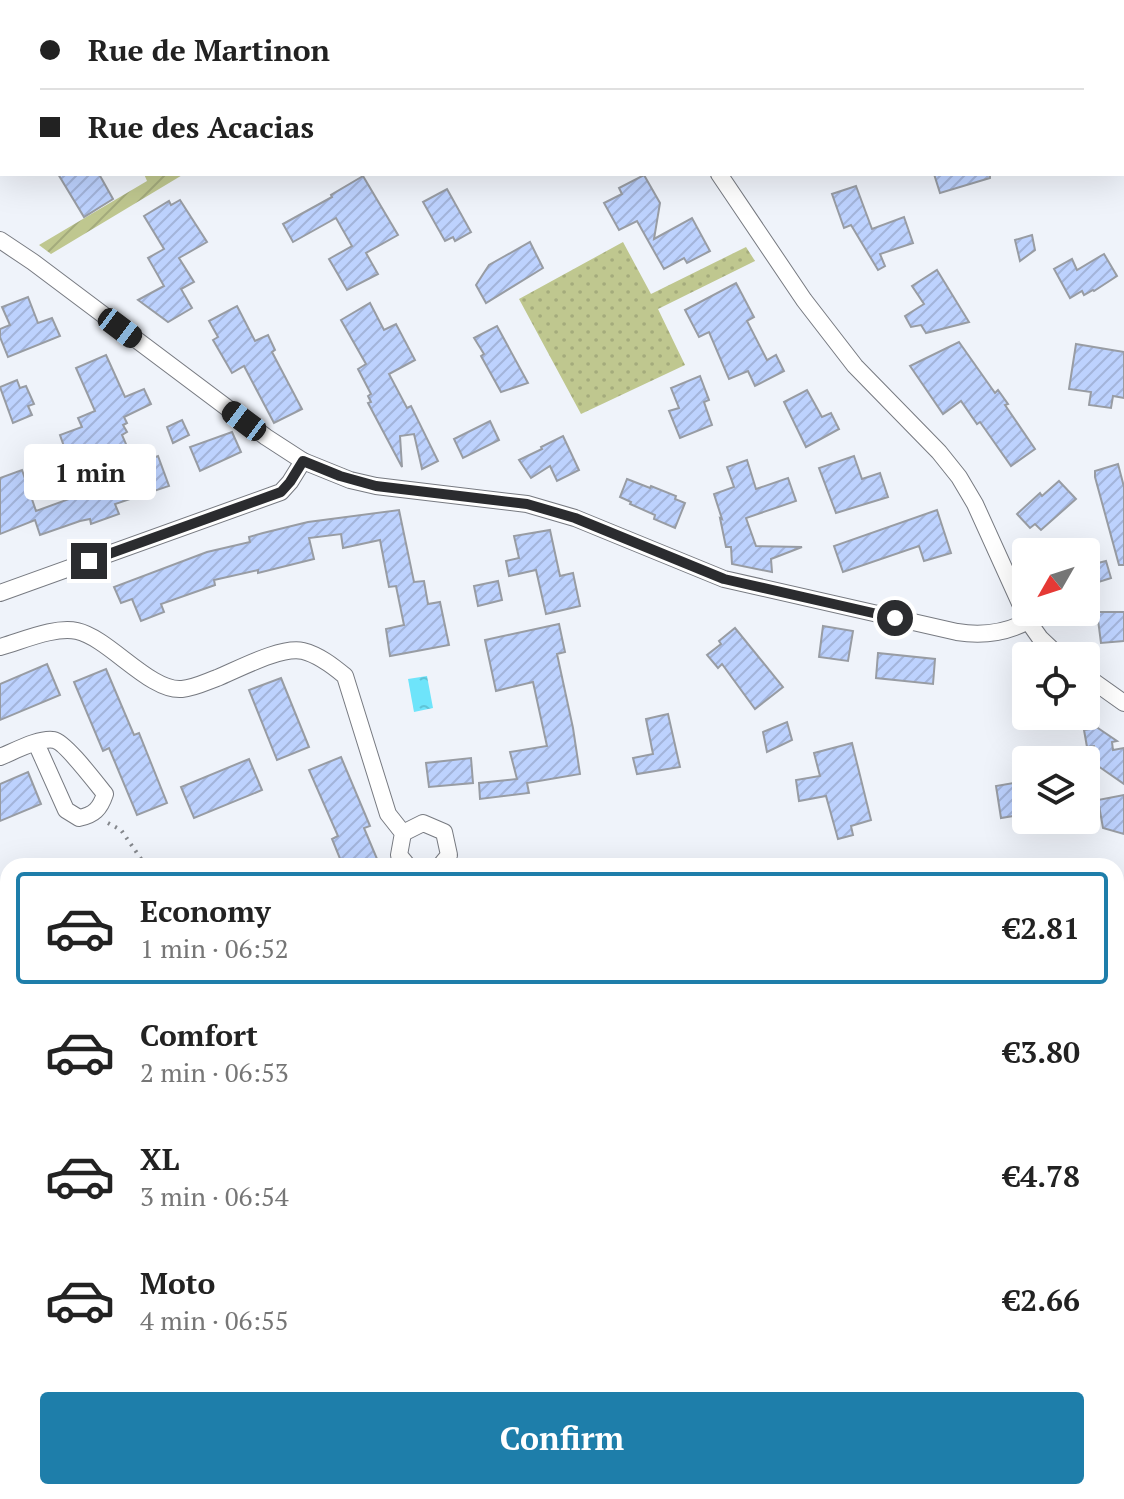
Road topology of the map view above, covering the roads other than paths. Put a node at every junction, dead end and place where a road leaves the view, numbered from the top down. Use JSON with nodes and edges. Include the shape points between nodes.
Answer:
{"nodes":[{"id":1,"x":720,"y":176,"type":"edge"},
{"id":2,"x":0,"y":240,"type":"edge"},
{"id":3,"x":303,"y":461,"type":"junction"},
{"id":4,"x":1012,"y":586,"type":"edge"},
{"id":5,"x":0,"y":593,"type":"edge"},
{"id":6,"x":1017,"y":626,"type":"edge"},
{"id":7,"x":1032,"y":626,"type":"edge"},
{"id":8,"x":1044,"y":642,"type":"edge"},
{"id":9,"x":0,"y":647,"type":"edge"},
{"id":10,"x":1100,"y":686,"type":"edge"},
{"id":11,"x":1124,"y":703,"type":"edge"},
{"id":12,"x":36,"y":743,"type":"junction"},
{"id":13,"x":0,"y":757,"type":"edge"},
{"id":14,"x":403,"y":833,"type":"junction"},
{"id":15,"x":401,"y":858,"type":"edge"},
{"id":16,"x":447,"y":858,"type":"edge"}],
"edges":[{"from":1,"to":4,"type":"street","via":[[855,366],[959,477]]},
{"from":2,"to":3,"type":"street"},
{"from":3,"to":5,"type":"street","via":[[281,492]]},
{"from":3,"to":6,"type":"street","via":[[376,486],[552,510],[724,579],[971,634]]},
{"from":7,"to":8,"type":"street"},
{"from":9,"to":14,"type":"street","via":[[59,630],[78,631],[160,684],[180,690],[285,650],[304,651],[345,676],[388,814]]},
{"from":10,"to":11,"type":"street"},
{"from":12,"to":12,"type":"street","via":[[66,810],[79,818],[92,815],[105,794],[63,744]]},
{"from":12,"to":13,"type":"street"},
{"from":14,"to":15,"type":"street"},
{"from":14,"to":16,"type":"street","via":[[423,823],[444,832]]}]}
